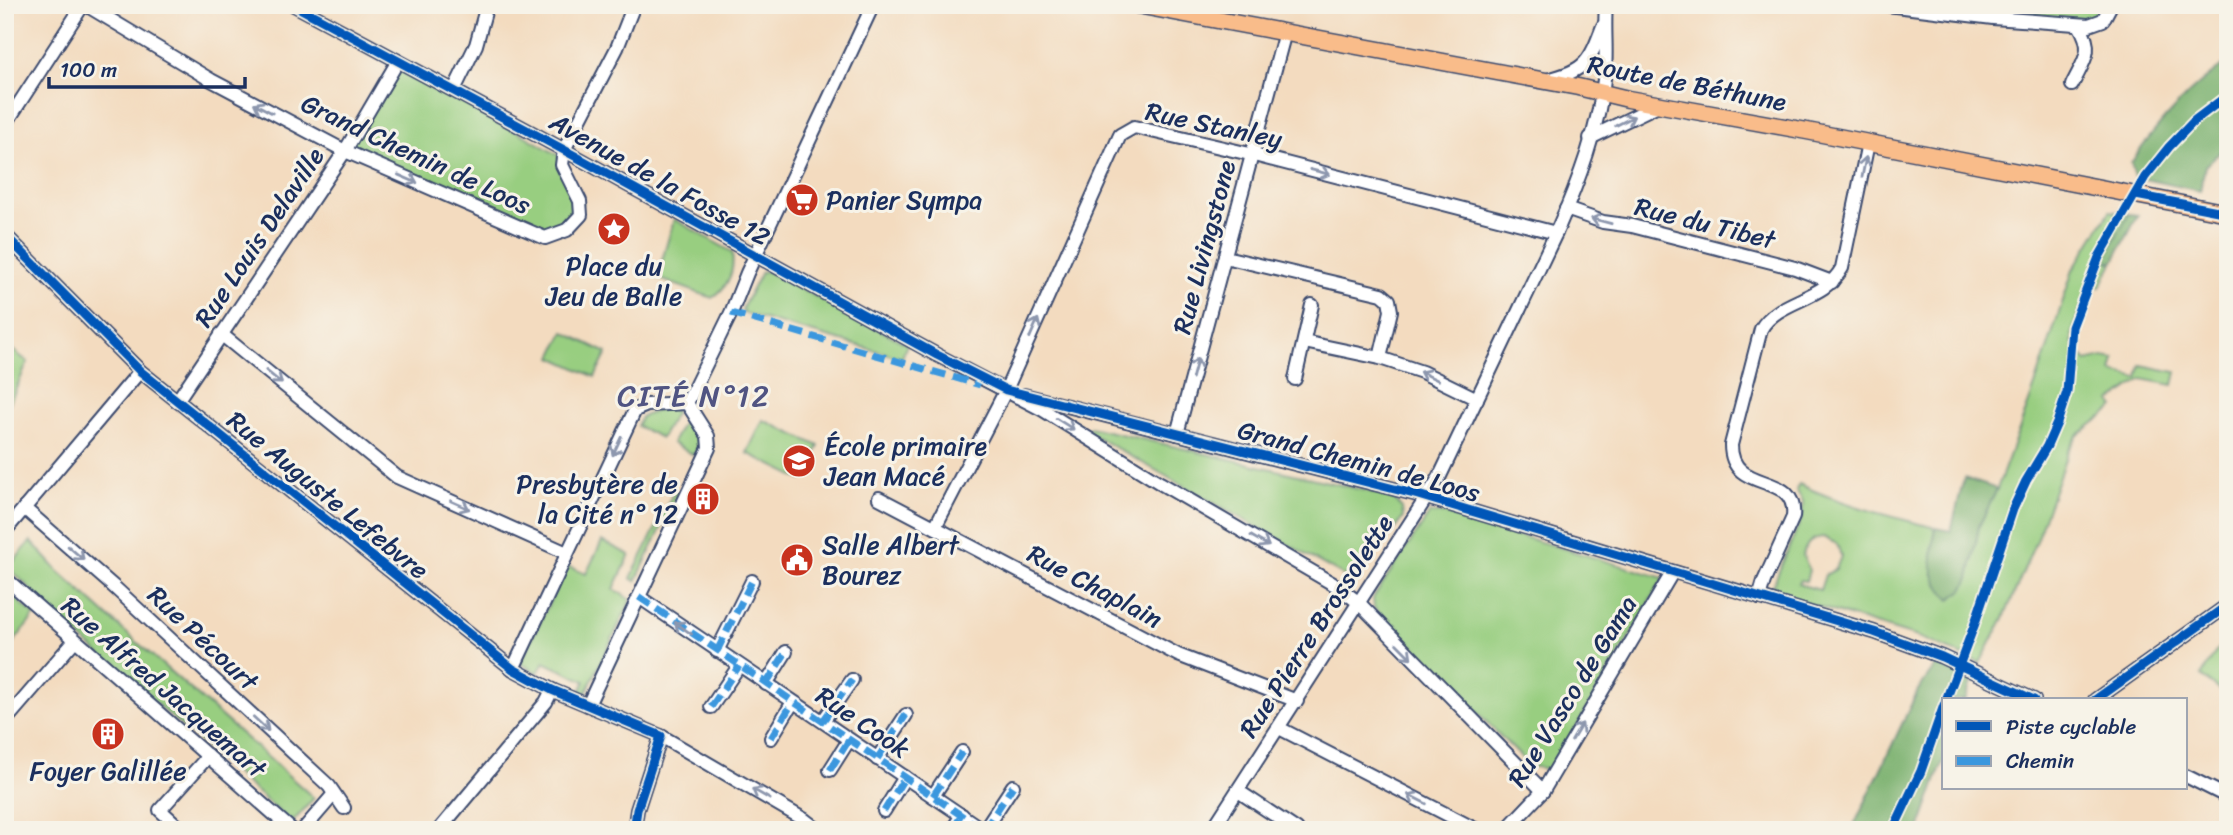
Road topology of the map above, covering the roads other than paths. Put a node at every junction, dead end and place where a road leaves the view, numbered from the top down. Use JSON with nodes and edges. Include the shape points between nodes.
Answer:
{"nodes":[{"id":1,"x":85,"y":5,"type":"edge"},
{"id":2,"x":294,"y":5,"type":"edge"},
{"id":3,"x":487,"y":5,"type":"edge"},
{"id":4,"x":634,"y":5,"type":"edge"},
{"id":5,"x":873,"y":5,"type":"edge"},
{"id":6,"x":1137,"y":5,"type":"edge"},
{"id":7,"x":1606,"y":5,"type":"edge"},
{"id":8,"x":1887,"y":5,"type":"edge"},
{"id":9,"x":2111,"y":5,"type":"edge"},
{"id":10,"x":1604,"y":23,"type":"junction"},
{"id":11,"x":2079,"y":25,"type":"junction"},
{"id":12,"x":1285,"y":32,"type":"junction"},
{"id":13,"x":398,"y":61,"type":"junction"},
{"id":14,"x":1542,"y":81,"type":"junction"},
{"id":15,"x":2072,"y":85,"type":"dead end"},
{"id":16,"x":454,"y":90,"type":"junction"},
{"id":17,"x":1601,"y":92,"type":"junction"},
{"id":18,"x":1660,"y":104,"type":"junction"},
{"id":19,"x":5,"y":125,"type":"edge"},
{"id":20,"x":1590,"y":138,"type":"junction"},
{"id":21,"x":1868,"y":143,"type":"junction"},
{"id":22,"x":564,"y":150,"type":"junction"},
{"id":23,"x":345,"y":152,"type":"junction"},
{"id":24,"x":1254,"y":155,"type":"junction"},
{"id":25,"x":1566,"y":209,"type":"junction"},
{"id":26,"x":2228,"y":212,"type":"edge"},
{"id":27,"x":1556,"y":233,"type":"junction"},
{"id":28,"x":5,"y":235,"type":"edge"},
{"id":29,"x":755,"y":255,"type":"junction"},
{"id":30,"x":1225,"y":257,"type":"junction"},
{"id":31,"x":1832,"y":282,"type":"junction"},
{"id":32,"x":1312,"y":305,"type":"dead end"},
{"id":33,"x":221,"y":334,"type":"junction"},
{"id":34,"x":1304,"y":342,"type":"junction"},
{"id":35,"x":1380,"y":358,"type":"junction"},
{"id":36,"x":140,"y":371,"type":"junction"},
{"id":37,"x":1295,"y":379,"type":"dead end"},
{"id":38,"x":1006,"y":390,"type":"junction"},
{"id":39,"x":1477,"y":398,"type":"junction"},
{"id":40,"x":177,"y":401,"type":"junction"},
{"id":41,"x":687,"y":403,"type":"junction"},
{"id":42,"x":1177,"y":433,"type":"junction"},
{"id":43,"x":879,"y":498,"type":"dead end"},
{"id":44,"x":1426,"y":499,"type":"junction"},
{"id":45,"x":24,"y":508,"type":"junction"},
{"id":46,"x":935,"y":527,"type":"junction"},
{"id":47,"x":5,"y":531,"type":"edge"},
{"id":48,"x":567,"y":553,"type":"junction"},
{"id":49,"x":1672,"y":573,"type":"junction"},
{"id":50,"x":5,"y":578,"type":"edge"},
{"id":51,"x":752,"y":581,"type":"dead end"},
{"id":52,"x":639,"y":597,"type":"junction"},
{"id":53,"x":1759,"y":598,"type":"junction"},
{"id":54,"x":1358,"y":602,"type":"junction"},
{"id":55,"x":2228,"y":605,"type":"edge"},
{"id":56,"x":75,"y":640,"type":"junction"},
{"id":57,"x":717,"y":651,"type":"junction"},
{"id":58,"x":786,"y":652,"type":"dead end"},
{"id":59,"x":738,"y":666,"type":"junction"},
{"id":60,"x":513,"y":669,"type":"junction"},
{"id":61,"x":852,"y":680,"type":"dead end"},
{"id":62,"x":765,"y":684,"type":"junction"},
{"id":63,"x":552,"y":691,"type":"junction"},
{"id":64,"x":2030,"y":698,"type":"edge"},
{"id":65,"x":2098,"y":698,"type":"edge"},
{"id":66,"x":1297,"y":701,"type":"junction"},
{"id":67,"x":793,"y":702,"type":"junction"},
{"id":68,"x":588,"y":705,"type":"junction"},
{"id":69,"x":711,"y":708,"type":"dead end"},
{"id":70,"x":906,"y":715,"type":"dead end"},
{"id":71,"x":5,"y":721,"type":"edge"},
{"id":72,"x":823,"y":721,"type":"junction"},
{"id":73,"x":1279,"y":728,"type":"junction"},
{"id":74,"x":661,"y":736,"type":"junction"},
{"id":75,"x":771,"y":738,"type":"dead end"},
{"id":76,"x":849,"y":740,"type":"junction"},
{"id":77,"x":962,"y":752,"type":"dead end"},
{"id":78,"x":207,"y":755,"type":"junction"},
{"id":79,"x":877,"y":758,"type":"junction"},
{"id":80,"x":830,"y":770,"type":"dead end"},
{"id":81,"x":905,"y":777,"type":"junction"},
{"id":82,"x":2188,"y":777,"type":"edge"},
{"id":83,"x":1013,"y":786,"type":"dead end"},
{"id":84,"x":1238,"y":791,"type":"junction"},
{"id":85,"x":1543,"y":791,"type":"junction"},
{"id":86,"x":334,"y":793,"type":"junction"},
{"id":87,"x":933,"y":796,"type":"junction"},
{"id":88,"x":2228,"y":797,"type":"edge"},
{"id":89,"x":344,"y":808,"type":"dead end"},
{"id":90,"x":884,"y":811,"type":"dead end"},
{"id":91,"x":962,"y":815,"type":"junction"},
{"id":92,"x":182,"y":830,"type":"edge"},
{"id":93,"x":292,"y":830,"type":"edge"},
{"id":94,"x":303,"y":830,"type":"edge"},
{"id":95,"x":439,"y":830,"type":"edge"},
{"id":96,"x":634,"y":830,"type":"edge"},
{"id":97,"x":818,"y":830,"type":"edge"},
{"id":98,"x":952,"y":830,"type":"edge"},
{"id":99,"x":984,"y":830,"type":"edge"},
{"id":100,"x":1212,"y":830,"type":"edge"},
{"id":101,"x":1297,"y":830,"type":"edge"},
{"id":102,"x":1477,"y":830,"type":"edge"},
{"id":103,"x":1506,"y":830,"type":"edge"}],
"edges":[{"from":1,"to":19,"type":"street"},
{"from":23,"to":1,"type":"street","name":"Grand Chemin de Loos","one_way":true},
{"from":2,"to":13,"type":"street","name":"Avenue de la Fosse 12"},
{"from":3,"to":16,"type":"street","via":[[476,45]]},
{"from":4,"to":22,"type":"street"},
{"from":5,"to":29,"type":"street"},
{"from":6,"to":12,"type":"main road","name":"Route de Béthune"},
{"from":7,"to":10,"type":"street"},
{"from":8,"to":11,"type":"street"},
{"from":9,"to":11,"type":"street","via":[[2099,23]]},
{"from":10,"to":14,"type":"street","via":[[1582,67]]},
{"from":10,"to":17,"type":"street","name":"Rue Pierre Brossolette"},
{"from":11,"to":15,"type":"street","via":[[2088,53]]},
{"from":12,"to":14,"type":"main road","name":"Route de Béthune"},
{"from":12,"to":24,"type":"street","name":"Rue Livingstone"},
{"from":13,"to":16,"type":"street","name":"Avenue de la Fosse 12"},
{"from":13,"to":23,"type":"street","name":"Rue Louis Delaville"},
{"from":14,"to":17,"type":"main road","name":"Route de Béthune"},
{"from":16,"to":22,"type":"street","name":"Avenue de la Fosse 12"},
{"from":17,"to":18,"type":"main road","name":"Route de Béthune"},
{"from":17,"to":20,"type":"street","name":"Rue Pierre Brossolette"},
{"from":20,"to":18,"type":"street","one_way":true},
{"from":18,"to":21,"type":"main road","name":"Route de Béthune"},
{"from":20,"to":25,"type":"street","name":"Rue Pierre Brossolette"},
{"from":21,"to":26,"type":"main road","name":"Route de Béthune"},
{"from":31,"to":21,"type":"street","one_way":true,"via":[[1842,268]]},
{"from":23,"to":22,"type":"street","name":"Grand Chemin de Loos","one_way":true,"via":[[545,238],[567,230],[581,215],[580,201],[562,165]]},
{"from":22,"to":29,"type":"street","name":"Avenue de la Fosse 12"},
{"from":23,"to":33,"type":"street","name":"Rue Louis Delaville"},
{"from":24,"to":27,"type":"street","name":"Rue Stanley","one_way":true},
{"from":24,"to":30,"type":"street","name":"Rue Livingstone"},
{"from":38,"to":24,"type":"street","name":"Rue Stanley","one_way":true,"via":[[1120,135],[1134,127]]},
{"from":25,"to":27,"type":"street","name":"Rue Pierre Brossolette"},
{"from":31,"to":25,"type":"street","name":"Rue du Tibet","one_way":true,"via":[[1795,268]]},
{"from":27,"to":39,"type":"street","name":"Rue Pierre Brossolette"},
{"from":28,"to":36,"type":"street","name":"Rue Auguste Lefebvre"},
{"from":29,"to":38,"type":"street","name":"Avenue de la Fosse 12"},
{"from":29,"to":41,"type":"street"},
{"from":30,"to":35,"type":"street","via":[[1382,294],[1391,311]]},
{"from":42,"to":30,"type":"street","name":"Rue Livingstone","one_way":true},
{"from":31,"to":53,"type":"street","via":[[1776,313],[1761,329],[1731,445],[1734,465],[1743,474],[1781,488],[1794,509]]},
{"from":32,"to":34,"type":"street"},
{"from":33,"to":40,"type":"street","name":"Rue Louis Delaville"},
{"from":33,"to":48,"type":"street","one_way":true,"via":[[397,477]]},
{"from":34,"to":35,"type":"street"},
{"from":34,"to":37,"type":"street"},
{"from":39,"to":35,"type":"street","one_way":true},
{"from":36,"to":40,"type":"street","name":"Rue Auguste Lefebvre"},
{"from":36,"to":45,"type":"street"},
{"from":38,"to":42,"type":"street","name":"Grand Chemin de Loos"},
{"from":38,"to":46,"type":"street","name":"Rue Stanley"},
{"from":38,"to":54,"type":"street","name":"Avenue de la Fosse 12","one_way":true},
{"from":39,"to":44,"type":"street","name":"Rue Pierre Brossolette"},
{"from":40,"to":60,"type":"street","name":"Rue Auguste Lefebvre"},
{"from":41,"to":48,"type":"street","one_way":true,"via":[[647,405],[635,411]]},
{"from":41,"to":52,"type":"street","via":[[708,436],[709,448]]},
{"from":42,"to":44,"type":"street","name":"Grand Chemin de Loos"},
{"from":43,"to":46,"type":"street","name":"Rue Chaplain"},
{"from":44,"to":49,"type":"street","name":"Grand Chemin de Loos"},
{"from":44,"to":54,"type":"street","name":"Rue Pierre Brossolette"},
{"from":45,"to":47,"type":"street"},
{"from":45,"to":86,"type":"street","name":"Rue Pécourt","one_way":true},
{"from":46,"to":66,"type":"street","name":"Rue Chaplain","via":[[1178,655]]},
{"from":48,"to":60,"type":"street"},
{"from":49,"to":53,"type":"street","name":"Grand Chemin de Loos"},
{"from":85,"to":49,"type":"street","name":"Rue Vasco de Gama","one_way":true},
{"from":50,"to":56,"type":"street","name":"Rue Alfred Jacquemart"},
{"from":51,"to":57,"type":"street"},
{"from":57,"to":52,"type":"street","name":"Rue Cook","one_way":true},
{"from":52,"to":68,"type":"street"},
{"from":53,"to":64,"type":"street","name":"Grand Chemin de Loos","via":[[1928,651]]},
{"from":54,"to":66,"type":"street","name":"Rue Pierre Brossolette"},
{"from":54,"to":85,"type":"street","name":"Avenue de la Fosse 12","one_way":true},
{"from":55,"to":65,"type":"street"},
{"from":56,"to":71,"type":"street"},
{"from":56,"to":78,"type":"street","name":"Rue Alfred Jacquemart"},
{"from":57,"to":59,"type":"street","name":"Rue Cook"},
{"from":58,"to":62,"type":"street"},
{"from":59,"to":62,"type":"street","name":"Rue Cook"},
{"from":59,"to":69,"type":"street"},
{"from":60,"to":63,"type":"street","name":"Rue Auguste Lefebvre"},
{"from":61,"to":72,"type":"street"},
{"from":62,"to":67,"type":"street","name":"Rue Cook"},
{"from":63,"to":68,"type":"street","name":"Rue Auguste Lefebvre"},
{"from":63,"to":95,"type":"street"},
{"from":66,"to":73,"type":"street","name":"Rue Pierre Brossolette"},
{"from":67,"to":72,"type":"street","name":"Rue Cook"},
{"from":67,"to":75,"type":"street"},
{"from":68,"to":74,"type":"street","name":"Rue Auguste Lefebvre"},
{"from":70,"to":79,"type":"street"},
{"from":72,"to":76,"type":"street","name":"Rue Cook"},
{"from":73,"to":84,"type":"street","name":"Rue Pierre Brossolette"},
{"from":102,"to":73,"type":"street","one_way":true},
{"from":74,"to":96,"type":"street"},
{"from":97,"to":74,"type":"street","name":"Rue Auguste Lefebvre","one_way":true},
{"from":76,"to":79,"type":"street","name":"Rue Cook"},
{"from":76,"to":80,"type":"street"},
{"from":77,"to":87,"type":"street"},
{"from":78,"to":92,"type":"street","via":[[160,810]]},
{"from":78,"to":93,"type":"street","name":"Rue Alfred Jacquemart"},
{"from":79,"to":81,"type":"street","name":"Rue Cook"},
{"from":81,"to":87,"type":"street","name":"Rue Cook"},
{"from":81,"to":90,"type":"street"},
{"from":82,"to":88,"type":"street"},
{"from":83,"to":99,"type":"street"},
{"from":84,"to":100,"type":"street","name":"Rue Pierre Brossolette"},
{"from":84,"to":101,"type":"street"},
{"from":85,"to":103,"type":"street","name":"Rue Vasco de Gama"},
{"from":86,"to":89,"type":"street","name":"Rue Pécourt"},
{"from":86,"to":94,"type":"street"},
{"from":87,"to":91,"type":"street","name":"Rue Cook"},
{"from":91,"to":98,"type":"street"},
{"from":91,"to":99,"type":"street","name":"Rue Cook"}]}
